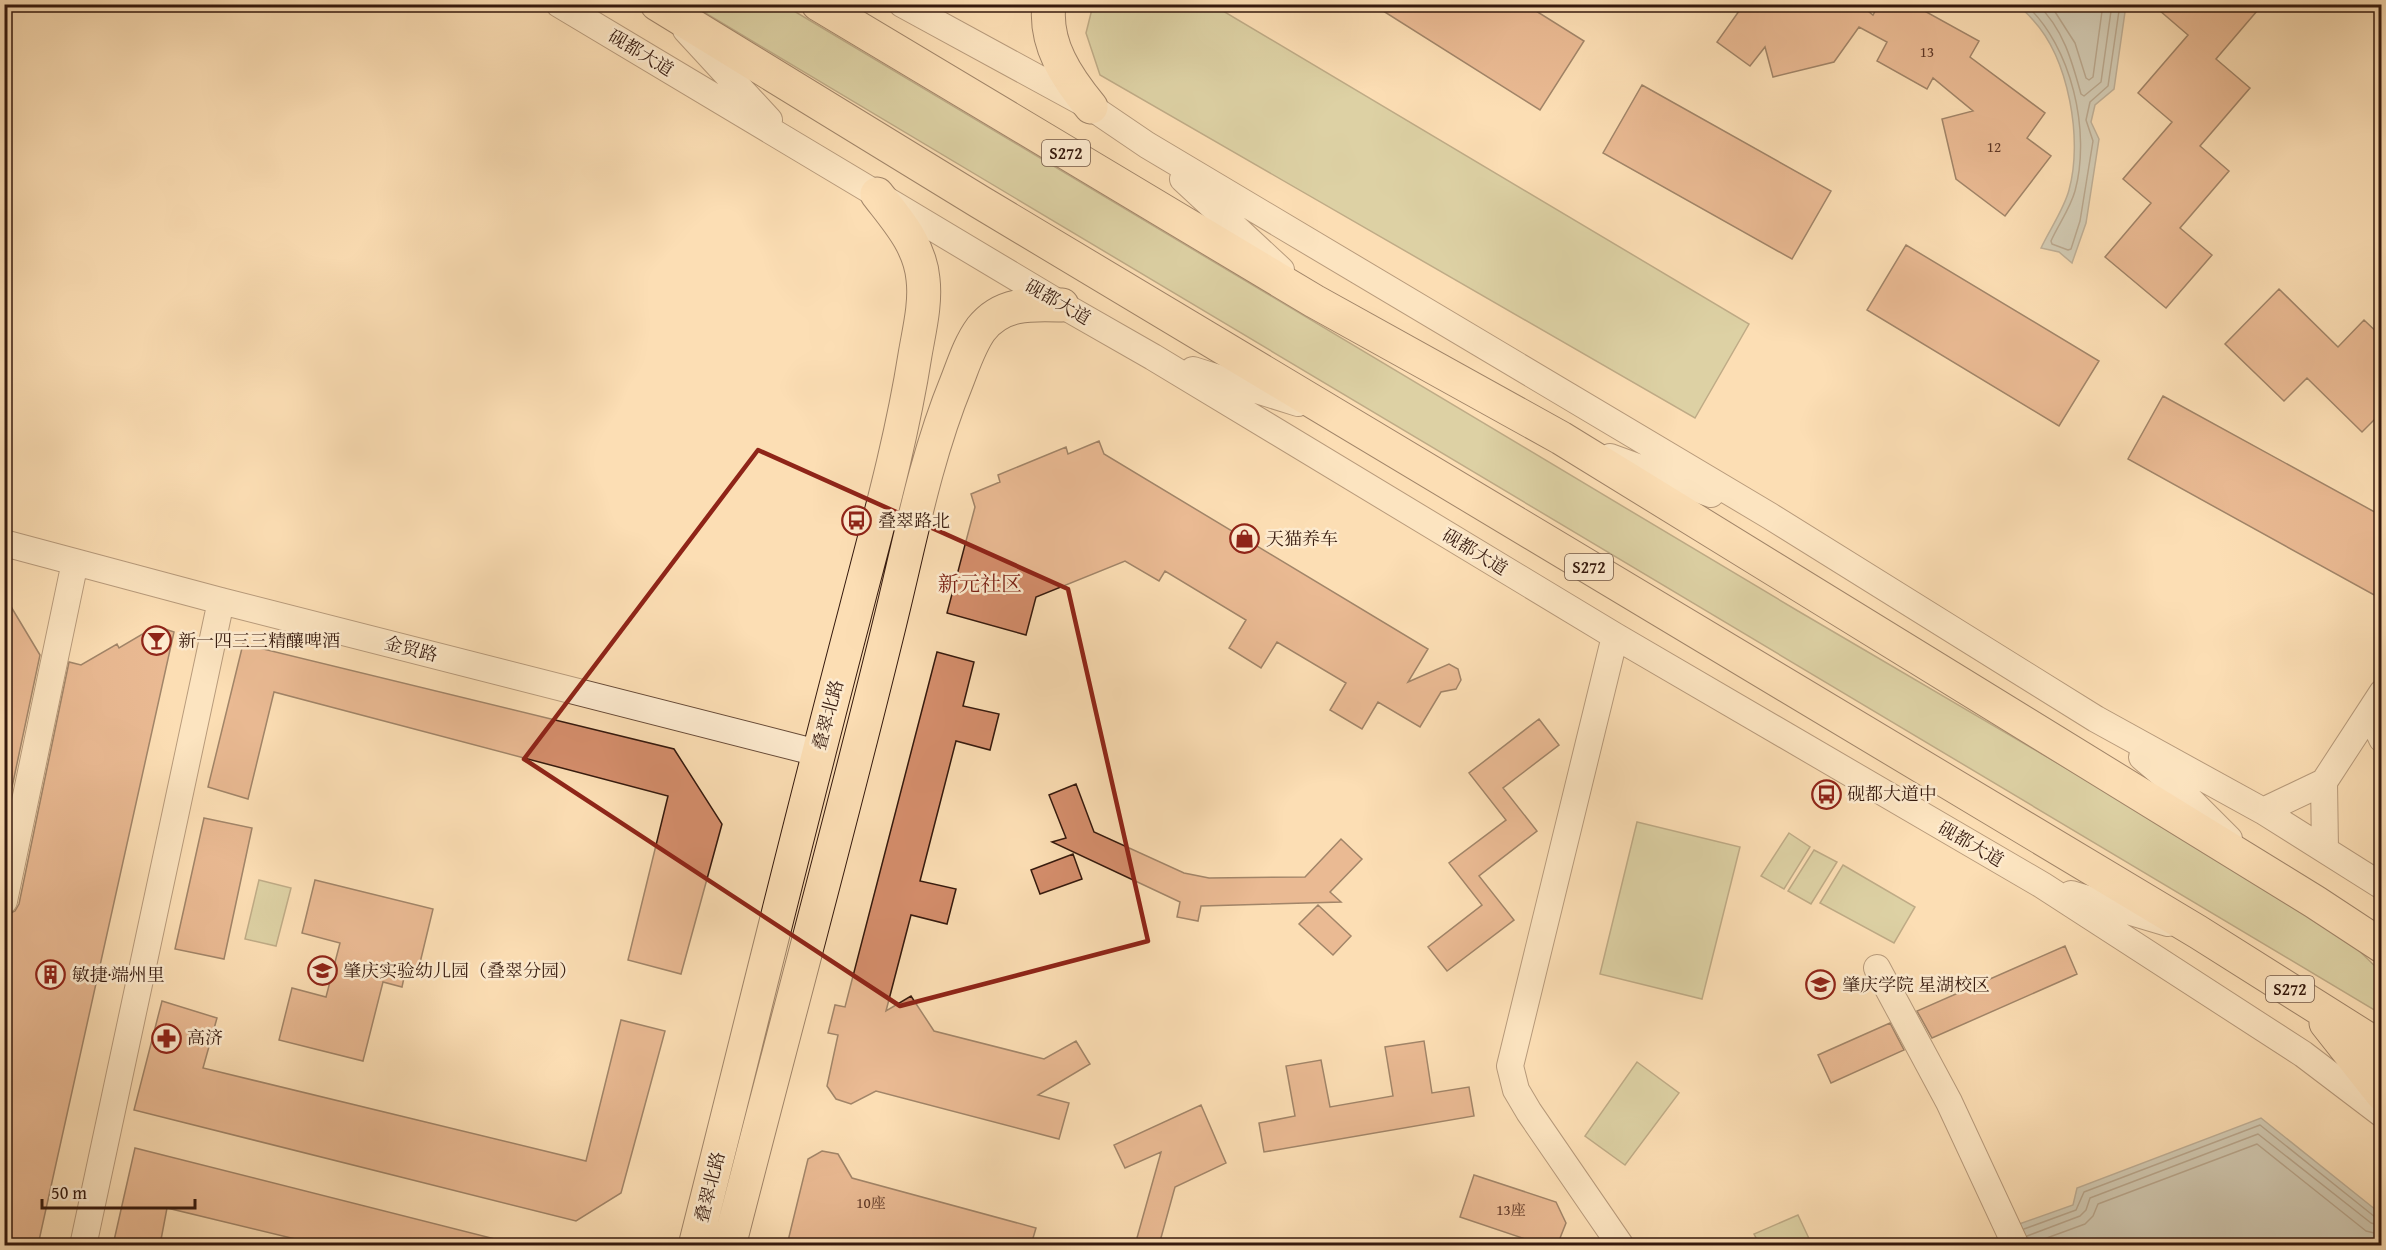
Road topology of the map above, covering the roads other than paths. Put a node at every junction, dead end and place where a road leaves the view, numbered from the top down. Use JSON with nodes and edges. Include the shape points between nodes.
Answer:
{"nodes":[{"id":1,"x":559,"y":4,"type":"edge"},
{"id":2,"x":818,"y":4,"type":"edge"},
{"id":3,"x":902,"y":4,"type":"edge"},
{"id":4,"x":1049,"y":4,"type":"edge"},
{"id":5,"x":663,"y":8,"type":"edge"},
{"id":6,"x":1091,"y":107,"type":"junction"},
{"id":7,"x":788,"y":141,"type":"junction"},
{"id":8,"x":1147,"y":145,"type":"junction"},
{"id":9,"x":877,"y":194,"type":"junction"},
{"id":10,"x":1314,"y":301,"type":"junction"},
{"id":11,"x":1062,"y":306,"type":"junction"},
{"id":12,"x":1153,"y":357,"type":"junction"},
{"id":13,"x":912,"y":376,"type":"junction"},
{"id":14,"x":949,"y":400,"type":"junction"},
{"id":15,"x":1336,"y":416,"type":"junction"},
{"id":16,"x":1561,"y":438,"type":"junction"},
{"id":17,"x":1770,"y":516,"type":"junction"},
{"id":18,"x":4,"y":543,"type":"edge"},
{"id":19,"x":75,"y":562,"type":"junction"},
{"id":20,"x":221,"y":601,"type":"junction"},
{"id":21,"x":1615,"y":636,"type":"junction"},
{"id":22,"x":2376,"y":703,"type":"edge"},
{"id":23,"x":2096,"y":719,"type":"junction"},
{"id":24,"x":2382,"y":738,"type":"edge"},
{"id":25,"x":818,"y":753,"type":"junction"},
{"id":26,"x":2324,"y":782,"type":"junction"},
{"id":27,"x":2263,"y":811,"type":"junction"},
{"id":28,"x":2325,"y":849,"type":"junction"},
{"id":29,"x":2254,"y":865,"type":"junction"},
{"id":30,"x":2042,"y":885,"type":"junction"},
{"id":31,"x":2382,"y":886,"type":"edge"},
{"id":32,"x":4,"y":901,"type":"edge"},
{"id":33,"x":2198,"y":932,"type":"junction"},
{"id":34,"x":2382,"y":946,"type":"edge"},
{"id":35,"x":1877,"y":968,"type":"dead end"},
{"id":36,"x":2308,"y":1000,"type":"junction"},
{"id":37,"x":2382,"y":1048,"type":"edge"},
{"id":38,"x":2382,"y":1094,"type":"edge"},
{"id":39,"x":2382,"y":1114,"type":"edge"},
{"id":40,"x":83,"y":1245,"type":"edge"},
{"id":41,"x":696,"y":1245,"type":"edge"},
{"id":42,"x":729,"y":1245,"type":"edge"},
{"id":43,"x":1621,"y":1245,"type":"edge"},
{"id":44,"x":2016,"y":1245,"type":"edge"}],
"edges":[{"from":1,"to":7,"type":"street","name":"砚都大道"},
{"from":2,"to":10,"type":"main road","number":"S272"},
{"from":3,"to":6,"type":"street"},
{"from":4,"to":6,"type":"main road","via":[[1047,18],[1053,45],[1068,78]]},
{"from":5,"to":7,"type":"street"},
{"from":5,"to":15,"type":"main road","number":"S272"},
{"from":6,"to":8,"type":"street"},
{"from":7,"to":9,"type":"street","name":"砚都大道"},
{"from":8,"to":10,"type":"street"},
{"from":8,"to":17,"type":"street"},
{"from":9,"to":11,"type":"street","name":"砚都大道"},
{"from":9,"to":13,"type":"main road","name":"叠翠北路","via":[[906,231],[917,251],[924,279]]},
{"from":10,"to":16,"type":"main road","number":"S272"},
{"from":11,"to":12,"type":"street","name":"砚都大道"},
{"from":11,"to":14,"type":"main road","name":"叠翠北路","via":[[1030,304],[991,318],[979,331]]},
{"from":12,"to":15,"type":"street"},
{"from":12,"to":21,"type":"street","name":"砚都大道"},
{"from":13,"to":14,"type":"main road","via":[[925,369],[941,374]]},
{"from":13,"to":25,"type":"main road","name":"叠翠北路","via":[[889,484]]},
{"from":14,"to":42,"type":"main road","name":"叠翠北路","via":[[918,498],[890,622]]},
{"from":15,"to":33,"type":"main road","number":"S272"},
{"from":16,"to":17,"type":"street"},
{"from":16,"to":29,"type":"main road","number":"S272"},
{"from":17,"to":23,"type":"street"},
{"from":18,"to":19,"type":"street","name":"金贸路"},
{"from":19,"to":20,"type":"street","name":"金贸路"},
{"from":19,"to":32,"type":"street"},
{"from":20,"to":25,"type":"street","name":"金贸路"},
{"from":20,"to":40,"type":"street"},
{"from":21,"to":30,"type":"street","name":"砚都大道"},
{"from":21,"to":43,"type":"street","via":[[1510,1066],[1516,1090],[1529,1112]]},
{"from":22,"to":24,"type":"street"},
{"from":22,"to":26,"type":"street"},
{"from":23,"to":27,"type":"street"},
{"from":23,"to":29,"type":"street","via":[[2175,785]]},
{"from":25,"to":41,"type":"main road","name":"叠翠北路"},
{"from":26,"to":27,"type":"street"},
{"from":26,"to":28,"type":"street"},
{"from":27,"to":28,"type":"street"},
{"from":28,"to":31,"type":"street"},
{"from":29,"to":34,"type":"main road","number":"S272"},
{"from":30,"to":33,"type":"street"},
{"from":30,"to":39,"type":"street","name":"砚都大道","via":[[2303,1054]]},
{"from":33,"to":36,"type":"main road","number":"S272"},
{"from":35,"to":44,"type":"street","via":[[1949,1102]]},
{"from":36,"to":37,"type":"main road","number":"S272"},
{"from":36,"to":38,"type":"main road"}]}
